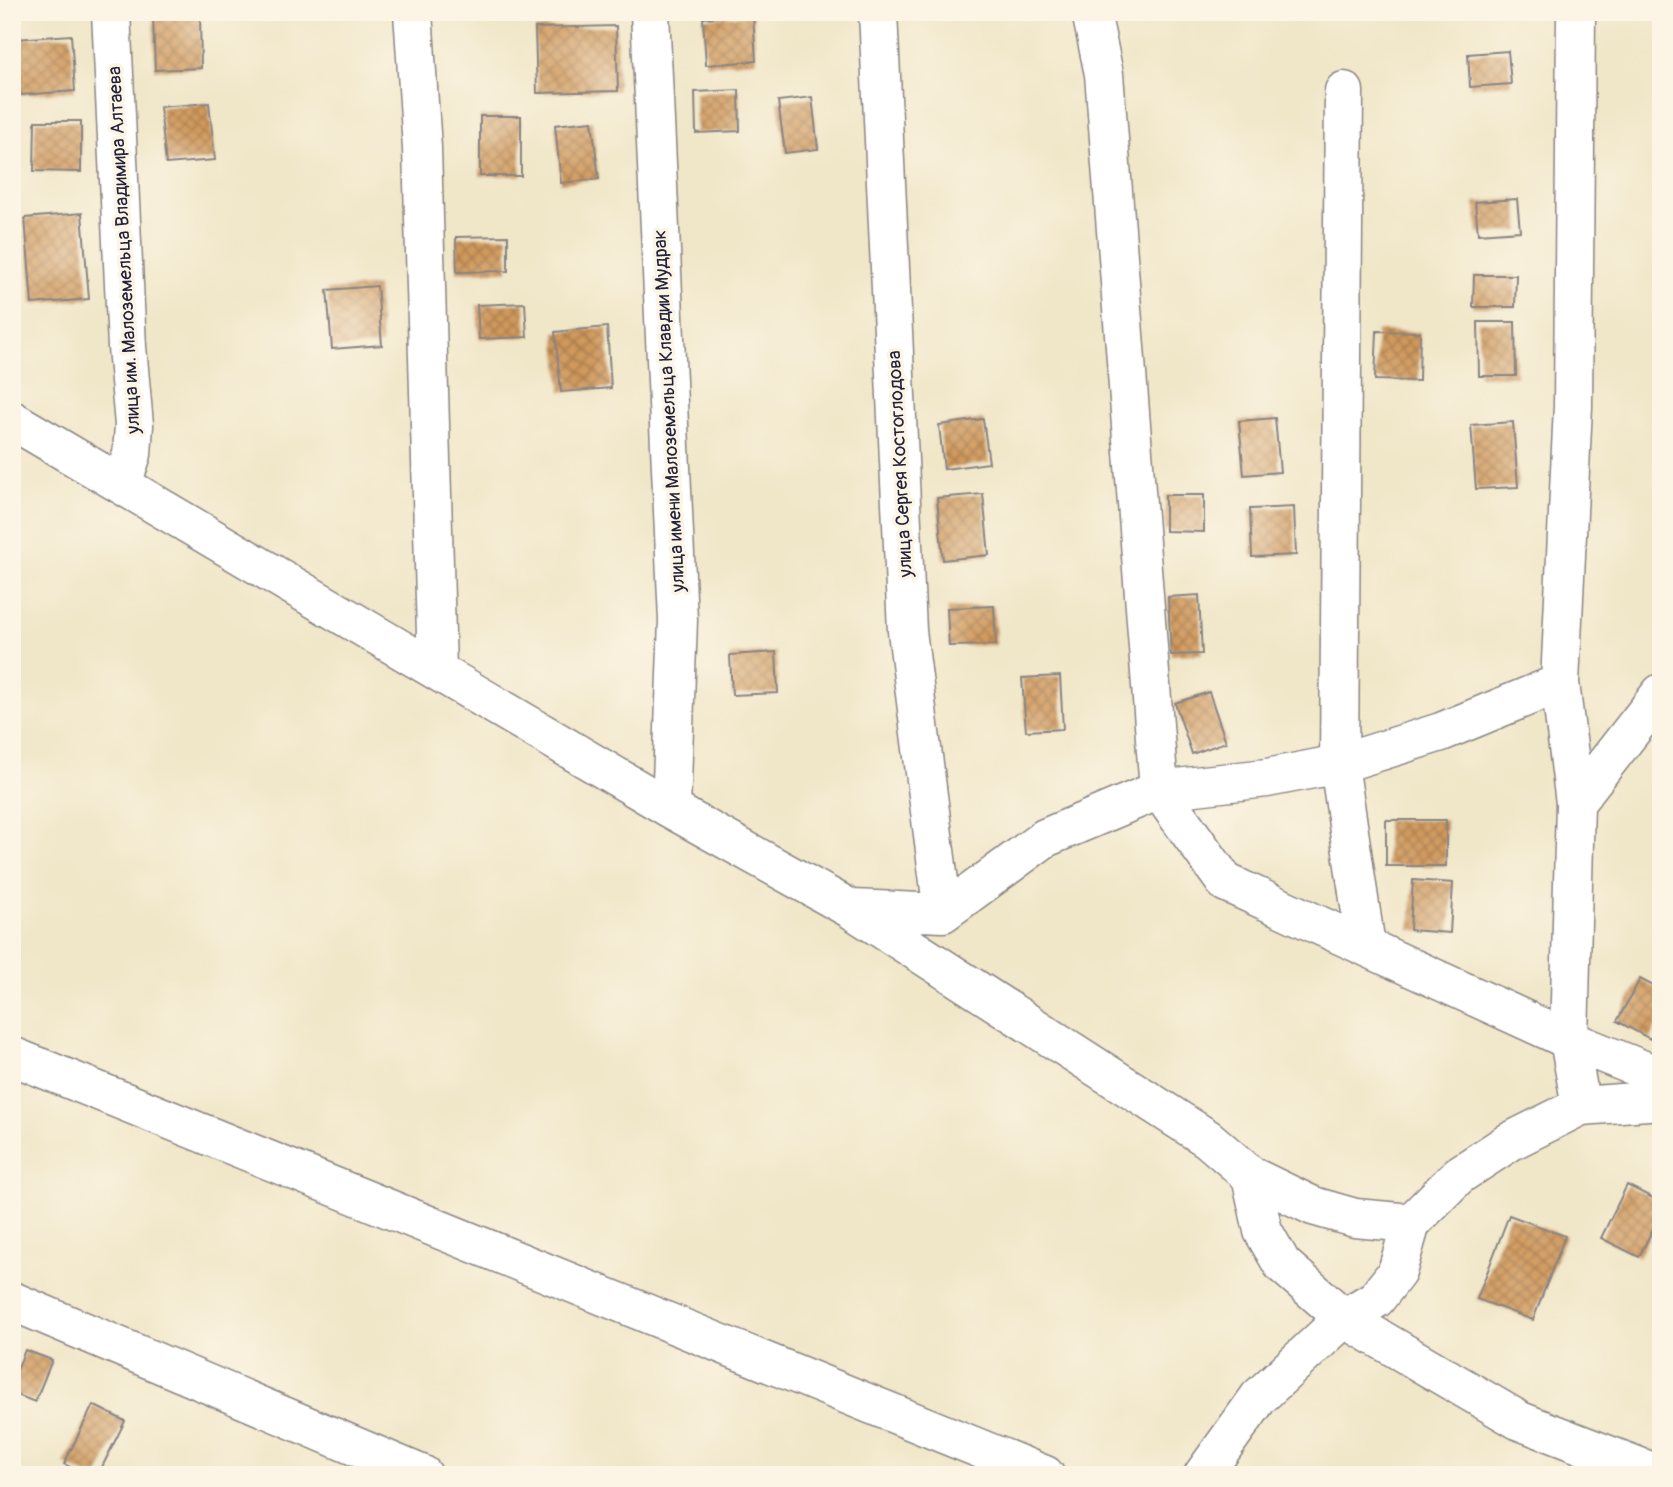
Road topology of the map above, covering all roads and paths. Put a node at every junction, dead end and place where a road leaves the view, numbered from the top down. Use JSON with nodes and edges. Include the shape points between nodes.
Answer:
{"nodes":[{"id":1,"x":111,"y":12,"type":"edge"},
{"id":2,"x":413,"y":12,"type":"edge"},
{"id":3,"x":650,"y":12,"type":"edge"},
{"id":4,"x":878,"y":12,"type":"edge"},
{"id":5,"x":1091,"y":12,"type":"edge"},
{"id":6,"x":1576,"y":12,"type":"edge"},
{"id":7,"x":1344,"y":91,"type":"dead end"},
{"id":8,"x":12,"y":420,"type":"edge"},
{"id":9,"x":122,"y":485,"type":"junction"},
{"id":10,"x":437,"y":669,"type":"junction"},
{"id":11,"x":1560,"y":683,"type":"junction"},
{"id":12,"x":1661,"y":694,"type":"edge"},
{"id":13,"x":1339,"y":764,"type":"junction"},
{"id":14,"x":1159,"y":790,"type":"junction"},
{"id":15,"x":1575,"y":803,"type":"junction"},
{"id":16,"x":671,"y":809,"type":"junction"},
{"id":17,"x":851,"y":909,"type":"junction"},
{"id":18,"x":943,"y":913,"type":"junction"},
{"id":19,"x":1366,"y":946,"type":"junction"},
{"id":20,"x":1569,"y":1040,"type":"junction"},
{"id":21,"x":12,"y":1056,"type":"edge"},
{"id":22,"x":1661,"y":1077,"type":"edge"},
{"id":23,"x":1661,"y":1100,"type":"edge"},
{"id":24,"x":1581,"y":1107,"type":"junction"},
{"id":25,"x":1251,"y":1176,"type":"junction"},
{"id":26,"x":1411,"y":1223,"type":"junction"},
{"id":27,"x":12,"y":1301,"type":"edge"},
{"id":28,"x":1344,"y":1318,"type":"junction"},
{"id":29,"x":423,"y":1475,"type":"edge"},
{"id":30,"x":1045,"y":1475,"type":"edge"},
{"id":31,"x":1203,"y":1475,"type":"edge"},
{"id":32,"x":1660,"y":1475,"type":"edge"}],
"edges":[{"from":1,"to":9,"type":"street","name":"улица им. Малоземельца Владимира Алтаева","via":[[134,425],[132,454]]},
{"from":2,"to":10,"type":"street","via":[[422,148]]},
{"from":3,"to":16,"type":"street","name":"улица имени Малоземельца Клавдии Мудрак","via":[[678,620]]},
{"from":4,"to":18,"type":"street","name":"улица Сергея Костоглодова","via":[[907,631]]},
{"from":5,"to":14,"type":"street","via":[[1104,74]]},
{"from":6,"to":11,"type":"street","via":[[1573,406]]},
{"from":7,"to":13,"type":"street"},
{"from":8,"to":9,"type":"street"},
{"from":9,"to":10,"type":"street"},
{"from":10,"to":16,"type":"street"},
{"from":11,"to":13,"type":"street","via":[[1440,732]]},
{"from":11,"to":15,"type":"street"},
{"from":12,"to":15,"type":"street"},
{"from":13,"to":14,"type":"street","via":[[1267,778]]},
{"from":13,"to":19,"type":"street"},
{"from":14,"to":18,"type":"street","via":[[1045,838]]},
{"from":14,"to":19,"type":"street","via":[[1225,882]]},
{"from":15,"to":20,"type":"street"},
{"from":16,"to":17,"type":"street"},
{"from":17,"to":18,"type":"street"},
{"from":17,"to":25,"type":"street","via":[[1208,1139]]},
{"from":19,"to":20,"type":"street"},
{"from":20,"to":22,"type":"street"},
{"from":20,"to":24,"type":"street"},
{"from":21,"to":30,"type":"street"},
{"from":23,"to":24,"type":"street"},
{"from":24,"to":26,"type":"street","via":[[1511,1141],[1459,1175]]},
{"from":25,"to":26,"type":"street","via":[[1313,1206],[1355,1218]]},
{"from":25,"to":28,"type":"street","via":[[1263,1231],[1282,1264]]},
{"from":26,"to":28,"type":"street","via":[[1397,1272],[1376,1299]]},
{"from":27,"to":29,"type":"street"},
{"from":28,"to":31,"type":"street","via":[[1259,1397]]},
{"from":28,"to":32,"type":"street","via":[[1520,1421]]}]}
